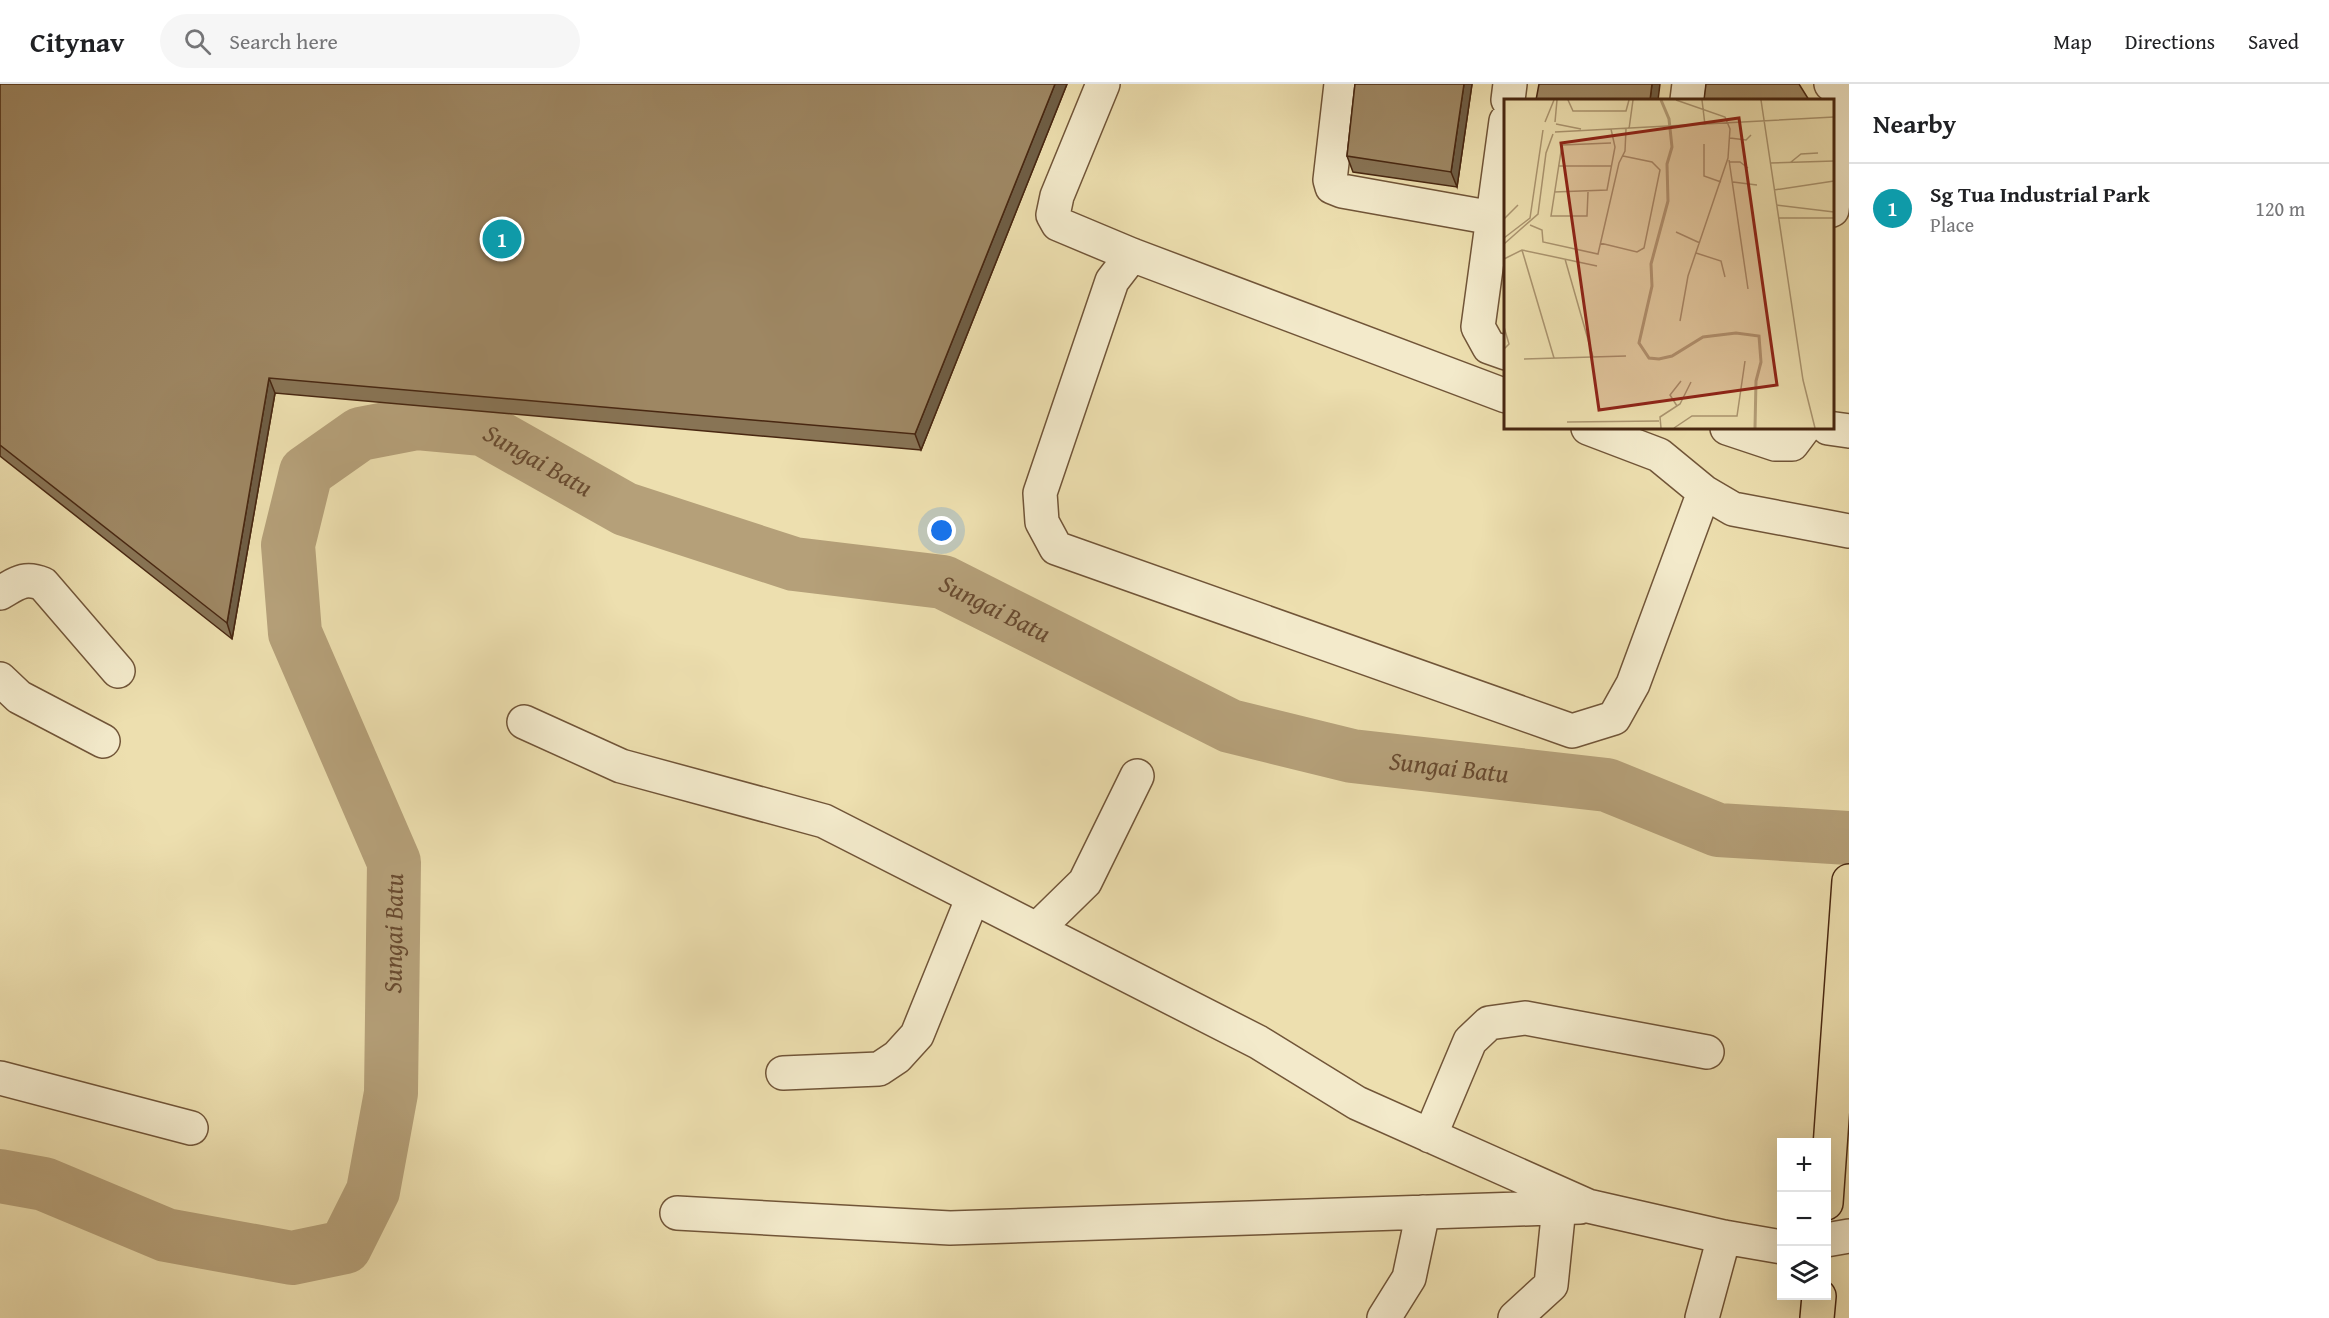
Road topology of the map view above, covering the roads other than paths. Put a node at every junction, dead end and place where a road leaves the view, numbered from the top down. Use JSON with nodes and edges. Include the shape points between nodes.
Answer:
{"nodes":[{"id":1,"x":1103,"y":84,"type":"edge"},
{"id":2,"x":1341,"y":84,"type":"edge"},
{"id":3,"x":1510,"y":84,"type":"edge"},
{"id":4,"x":1689,"y":84,"type":"edge"},
{"id":5,"x":1831,"y":84,"type":"edge"},
{"id":6,"x":1508,"y":99,"type":"edge"},
{"id":7,"x":1687,"y":99,"type":"edge"},
{"id":8,"x":1504,"y":137,"type":"edge"},
{"id":9,"x":1834,"y":202,"type":"edge"},
{"id":10,"x":1493,"y":218,"type":"junction"},
{"id":11,"x":1132,"y":255,"type":"junction"},
{"id":12,"x":1504,"y":352,"type":"edge"},
{"id":13,"x":1504,"y":395,"type":"edge"},
{"id":14,"x":1591,"y":429,"type":"edge"},
{"id":15,"x":1730,"y":429,"type":"edge"},
{"id":16,"x":1803,"y":429,"type":"edge"},
{"id":17,"x":1834,"y":429,"type":"edge"},
{"id":18,"x":1849,"y":430,"type":"edge"},
{"id":19,"x":1704,"y":492,"type":"junction"},
{"id":20,"x":1849,"y":531,"type":"edge"},
{"id":21,"x":0,"y":593,"type":"edge"},
{"id":22,"x":118,"y":671,"type":"dead end"},
{"id":23,"x":0,"y":679,"type":"edge"},
{"id":24,"x":524,"y":722,"type":"dead end"},
{"id":25,"x":103,"y":741,"type":"dead end"},
{"id":26,"x":1137,"y":776,"type":"dead end"},
{"id":27,"x":1849,"y":882,"type":"edge"},
{"id":28,"x":973,"y":897,"type":"junction"},
{"id":29,"x":1037,"y":929,"type":"junction"},
{"id":30,"x":1707,"y":1052,"type":"dead end"},
{"id":31,"x":783,"y":1073,"type":"dead end"},
{"id":32,"x":1843,"y":1077,"type":"edge"},
{"id":33,"x":0,"y":1078,"type":"edge"},
{"id":34,"x":190,"y":1128,"type":"dead end"},
{"id":35,"x":1430,"y":1136,"type":"junction"},
{"id":36,"x":1828,"y":1192,"type":"edge"},
{"id":37,"x":1574,"y":1207,"type":"junction"},
{"id":38,"x":1423,"y":1212,"type":"junction"},
{"id":39,"x":677,"y":1213,"type":"dead end"},
{"id":40,"x":1849,"y":1236,"type":"edge"},
{"id":41,"x":1724,"y":1237,"type":"junction"},
{"id":42,"x":1831,"y":1239,"type":"edge"},
{"id":43,"x":1777,"y":1245,"type":"edge"},
{"id":44,"x":1819,"y":1300,"type":"edge"},
{"id":45,"x":1384,"y":1318,"type":"edge"},
{"id":46,"x":1515,"y":1318,"type":"edge"},
{"id":47,"x":1702,"y":1318,"type":"edge"},
{"id":48,"x":1817,"y":1318,"type":"edge"}],
"edges":[{"from":1,"to":11,"type":"lane","via":[[1057,196],[1053,215],[1058,224]]},
{"from":2,"to":10,"type":"lane","via":[[1332,187]]},
{"from":3,"to":6,"type":"lane"},
{"from":4,"to":7,"type":"lane"},
{"from":5,"to":9,"type":"lane","via":[[1836,88],[1844,119]]},
{"from":8,"to":10,"type":"lane"},
{"from":10,"to":12,"type":"lane","via":[[1478,327],[1489,347]]},
{"from":11,"to":13,"type":"lane"},
{"from":11,"to":19,"type":"lane","via":[[1112,281],[1040,493],[1042,522],[1056,548],[1572,731],[1614,718],[1633,684]]},
{"from":14,"to":19,"type":"lane","via":[[1659,454]]},
{"from":15,"to":16,"type":"lane","via":[[1775,444],[1792,444]]},
{"from":17,"to":18,"type":"lane"},
{"from":19,"to":20,"type":"lane","via":[[1732,509]]},
{"from":21,"to":22,"type":"lane","via":[[22,581],[43,584]]},
{"from":23,"to":25,"type":"lane","via":[[19,697]]},
{"from":24,"to":28,"type":"lane","via":[[621,766],[824,821]]},
{"from":26,"to":29,"type":"lane","via":[[1085,882]]},
{"from":27,"to":32,"type":"main road"},
{"from":28,"to":29,"type":"lane"},
{"from":28,"to":31,"type":"lane","via":[[917,1035],[897,1057],[879,1069]]},
{"from":29,"to":35,"type":"lane","via":[[1258,1042],[1357,1103]]},
{"from":30,"to":35,"type":"lane","via":[[1525,1018],[1489,1023],[1470,1041]]},
{"from":32,"to":36,"type":"main road"},
{"from":33,"to":34,"type":"lane"},
{"from":35,"to":37,"type":"lane"},
{"from":37,"to":38,"type":"lane"},
{"from":37,"to":41,"type":"lane"},
{"from":37,"to":46,"type":"lane","via":[[1551,1285]]},
{"from":38,"to":39,"type":"lane","via":[[950,1228]]},
{"from":38,"to":45,"type":"lane","via":[[1409,1278]]},
{"from":40,"to":42,"type":"lane"},
{"from":41,"to":43,"type":"lane"},
{"from":41,"to":47,"type":"lane"},
{"from":44,"to":48,"type":"main road"}]}
